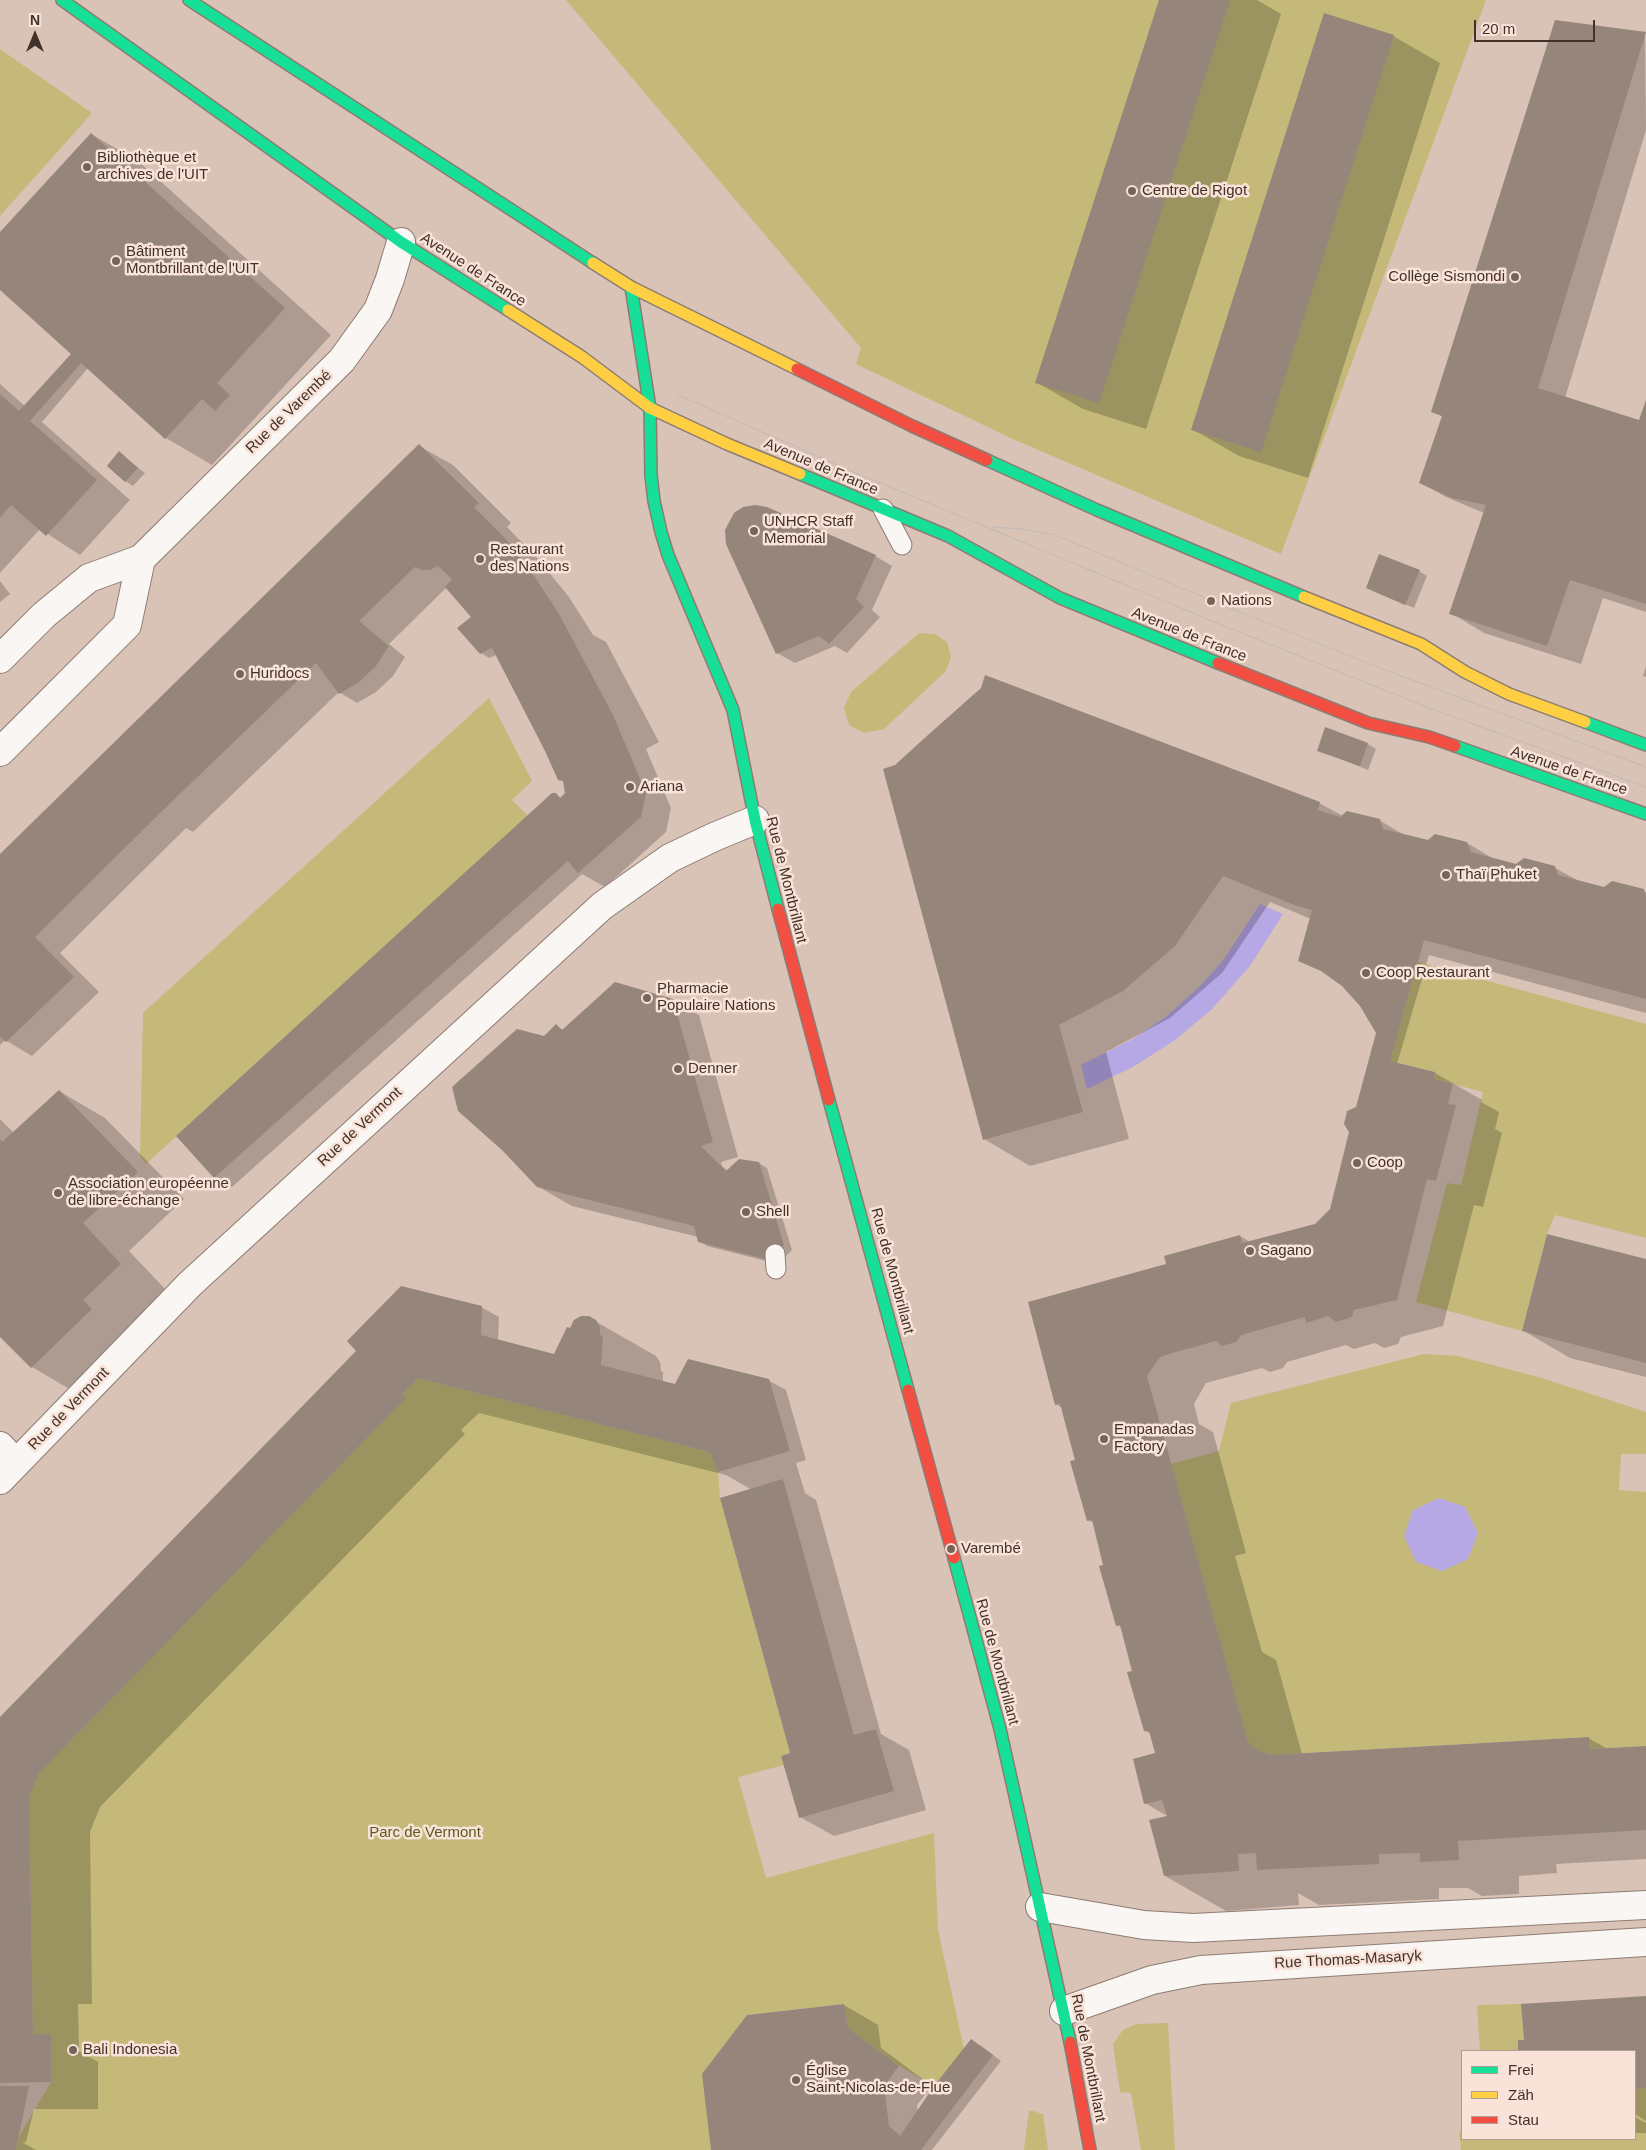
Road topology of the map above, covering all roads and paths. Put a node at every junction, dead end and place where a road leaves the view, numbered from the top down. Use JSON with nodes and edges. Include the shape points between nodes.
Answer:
{"nodes":[{"id":1,"x":62,"y":0,"type":"edge"},
{"id":2,"x":189,"y":0,"type":"edge"},
{"id":3,"x":401,"y":242,"type":"junction"},
{"id":4,"x":631,"y":287,"type":"junction"},
{"id":5,"x":650,"y":408,"type":"junction"},
{"id":6,"x":883,"y":509,"type":"junction"},
{"id":7,"x":902,"y":544,"type":"dead end"},
{"id":8,"x":141,"y":559,"type":"junction"},
{"id":9,"x":0,"y":659,"type":"edge"},
{"id":10,"x":1646,"y":745,"type":"edge"},
{"id":11,"x":0,"y":752,"type":"edge"},
{"id":12,"x":1646,"y":814,"type":"edge"},
{"id":13,"x":755,"y":820,"type":"junction"},
{"id":14,"x":5,"y":1463,"type":"edge"},
{"id":15,"x":1646,"y":1905,"type":"edge"},
{"id":16,"x":1040,"y":1907,"type":"junction"},
{"id":17,"x":1471,"y":1914,"type":"junction"},
{"id":18,"x":1221,"y":1928,"type":"junction"},
{"id":19,"x":1646,"y":1942,"type":"edge"},
{"id":20,"x":1473,"y":1953,"type":"junction"},
{"id":21,"x":1223,"y":1968,"type":"junction"},
{"id":22,"x":1064,"y":2011,"type":"junction"},
{"id":23,"x":1090,"y":2150,"type":"edge"}],
"edges":[{"from":1,"to":3,"type":"main road","name":"Avenue de France"},
{"from":2,"to":4,"type":"main road"},
{"from":3,"to":5,"type":"main road","name":"Avenue de France","via":[[582,357]]},
{"from":3,"to":8,"type":"street","name":"Rue de Varembé","via":[[378,310],[342,360]]},
{"from":4,"to":5,"type":"main road","name":"Rue de Montbrillant"},
{"from":4,"to":10,"type":"main road","via":[[886,414],[974,454],[1203,556],[1421,644],[1465,672],[1509,694]]},
{"from":5,"to":6,"type":"main road","name":"Avenue de France"},
{"from":5,"to":13,"type":"main road","name":"Rue de Montbrillant","via":[[654,501],[661,532],[733,710]]},
{"from":6,"to":7,"type":"lane"},
{"from":6,"to":12,"type":"main road","name":"Avenue de France","via":[[948,536],[1060,598],[1368,723],[1429,738]]},
{"from":8,"to":9,"type":"street","name":"Rue de Varembé","via":[[89,578],[44,615]]},
{"from":8,"to":11,"type":"street","via":[[127,625]]},
{"from":13,"to":14,"type":"street","name":"Rue de Vermont","via":[[670,858],[602,906],[190,1284]]},
{"from":13,"to":16,"type":"main road","name":"Rue de Montbrillant","via":[[1000,1729]]},
{"from":15,"to":17,"type":"street"},
{"from":16,"to":18,"type":"street","via":[[1144,1925]]},
{"from":16,"to":22,"type":"main road","name":"Rue de Montbrillant"},
{"from":17,"to":18,"type":"street"},
{"from":17,"to":20,"type":"street"},
{"from":18,"to":21,"type":"street"},
{"from":19,"to":20,"type":"street","name":"Rue Thomas-Masaryk"},
{"from":20,"to":21,"type":"street","name":"Rue Thomas-Masaryk"},
{"from":21,"to":22,"type":"street","name":"Rue Thomas-Masaryk","via":[[1152,1980]]},
{"from":22,"to":23,"type":"main road","name":"Rue de Montbrillant"}]}
